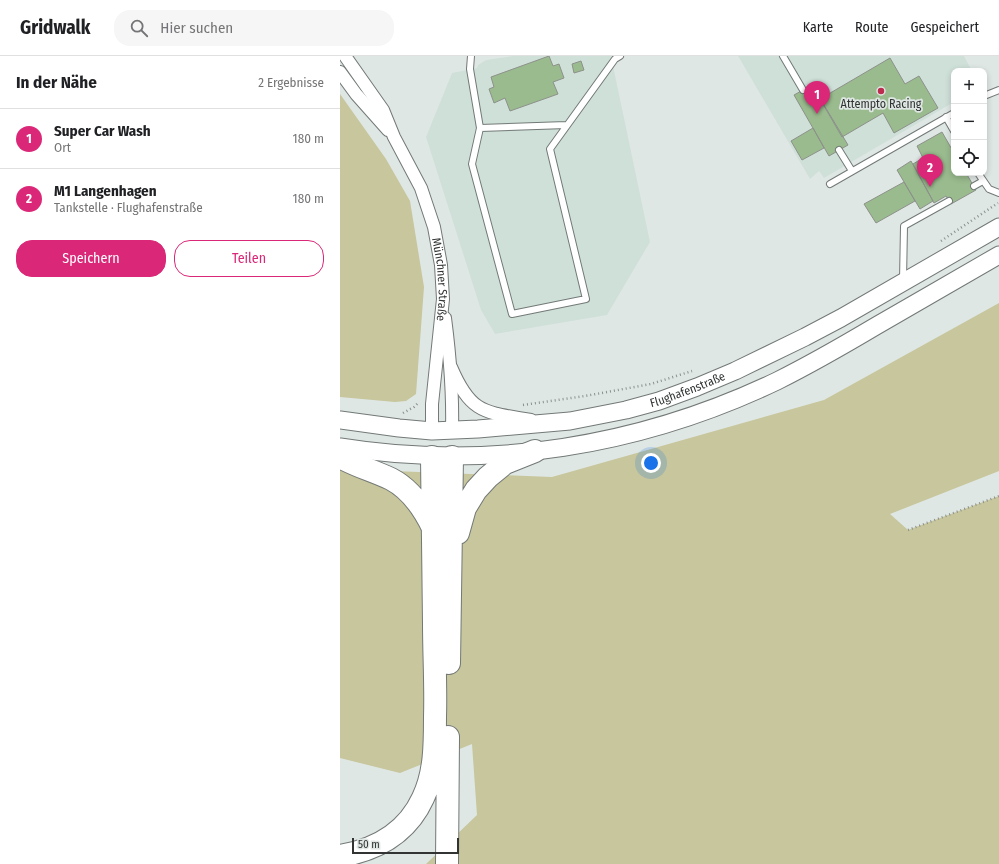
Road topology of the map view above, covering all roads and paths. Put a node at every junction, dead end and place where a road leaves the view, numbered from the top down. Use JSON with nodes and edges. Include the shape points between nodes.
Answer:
{"nodes":[{"id":1,"x":345,"y":56,"type":"edge"},
{"id":2,"x":471,"y":56,"type":"edge"},
{"id":3,"x":620,"y":56,"type":"edge"},
{"id":4,"x":783,"y":56,"type":"edge"},
{"id":5,"x":340,"y":72,"type":"edge"},
{"id":6,"x":803,"y":90,"type":"dead end"},
{"id":7,"x":999,"y":90,"type":"edge"},
{"id":8,"x":987,"y":95,"type":"edge"},
{"id":9,"x":951,"y":114,"type":"edge"},
{"id":10,"x":946,"y":117,"type":"junction"},
{"id":11,"x":566,"y":125,"type":"junction"},
{"id":12,"x":951,"y":126,"type":"edge"},
{"id":13,"x":480,"y":128,"type":"junction"},
{"id":14,"x":394,"y":137,"type":"junction"},
{"id":15,"x":839,"y":150,"type":"dead end"},
{"id":16,"x":852,"y":171,"type":"junction"},
{"id":17,"x":980,"y":176,"type":"edge"},
{"id":18,"x":983,"y":181,"type":"junction"},
{"id":19,"x":830,"y":184,"type":"dead end"},
{"id":20,"x":974,"y":186,"type":"dead end"},
{"id":21,"x":999,"y":193,"type":"edge"},
{"id":22,"x":949,"y":201,"type":"dead end"},
{"id":23,"x":999,"y":203,"type":"edge"},
{"id":24,"x":999,"y":227,"type":"edge"},
{"id":25,"x":935,"y":245,"type":"dead end"},
{"id":26,"x":999,"y":255,"type":"edge"},
{"id":27,"x":903,"y":282,"type":"junction"},
{"id":28,"x":442,"y":298,"type":"junction"},
{"id":29,"x":451,"y":367,"type":"junction"},
{"id":30,"x":694,"y":370,"type":"dead end"},
{"id":31,"x":420,"y":400,"type":"dead end"},
{"id":32,"x":522,"y":405,"type":"dead end"},
{"id":33,"x":403,"y":413,"type":"dead end"},
{"id":34,"x":340,"y":420,"type":"edge"},
{"id":35,"x":570,"y":421,"type":"junction"},
{"id":36,"x":432,"y":430,"type":"junction"},
{"id":37,"x":452,"y":431,"type":"junction"},
{"id":38,"x":340,"y":447,"type":"edge"},
{"id":39,"x":535,"y":451,"type":"junction"},
{"id":40,"x":340,"y":457,"type":"edge"},
{"id":41,"x":442,"y":457,"type":"junction"},
{"id":42,"x":999,"y":496,"type":"edge"},
{"id":43,"x":434,"y":530,"type":"junction"},
{"id":44,"x":908,"y":530,"type":"dead end"},
{"id":45,"x":450,"y":578,"type":"junction"},
{"id":46,"x":340,"y":856,"type":"edge"},
{"id":47,"x":446,"y":864,"type":"edge"}],
"edges":[{"from":1,"to":14,"type":"street","name":"Münchner Straße","via":[[383,110]]},
{"from":2,"to":13,"type":"lane","via":[[470,69]]},
{"from":3,"to":11,"type":"lane","via":[[615,59]]},
{"from":4,"to":6,"type":"lane"},
{"from":5,"to":14,"type":"street","name":"Münchner Straße"},
{"from":7,"to":8,"type":"lane"},
{"from":9,"to":10,"type":"lane"},
{"from":10,"to":12,"type":"lane"},
{"from":10,"to":16,"type":"lane"},
{"from":11,"to":13,"type":"lane"},
{"from":11,"to":13,"type":"lane","via":[[550,149],[586,299],[512,314],[472,164]]},
{"from":14,"to":28,"type":"street","name":"Münchner Straße","via":[[421,188],[434,227],[441,265]]},
{"from":15,"to":16,"type":"lane"},
{"from":16,"to":19,"type":"lane"},
{"from":17,"to":18,"type":"lane"},
{"from":18,"to":20,"type":"lane"},
{"from":18,"to":21,"type":"lane","via":[[989,189]]},
{"from":22,"to":27,"type":"lane","via":[[904,226]]},
{"from":23,"to":25,"type":"path"},
{"from":24,"to":27,"type":"main road","name":"Flughafenstraße"},
{"from":26,"to":39,"type":"main road","name":"Flughafenstraße","via":[[815,361],[743,396],[694,415],[632,434]]},
{"from":27,"to":35,"type":"main road","name":"Flughafenstraße","via":[[805,337],[697,388],[626,410]]},
{"from":28,"to":29,"type":"street"},
{"from":28,"to":36,"type":"street","name":"Münchner Straße"},
{"from":29,"to":35,"type":"street","via":[[459,385],[483,411],[532,420]]},
{"from":29,"to":37,"type":"street"},
{"from":30,"to":32,"type":"path","via":[[651,384]]},
{"from":31,"to":33,"type":"path"},
{"from":34,"to":36,"type":"main road","name":"Flughafenstraße"},
{"from":35,"to":37,"type":"main road","name":"Flughafenstraße"},
{"from":36,"to":37,"type":"main road","name":"Flughafenstraße"},
{"from":36,"to":41,"type":"main road"},
{"from":37,"to":41,"type":"main road"},
{"from":38,"to":41,"type":"main road","name":"Flughafenstraße"},
{"from":39,"to":41,"type":"main road","name":"Flughafenstraße"},
{"from":39,"to":45,"type":"highway","via":[[505,463],[488,476],[476,490],[465,508],[456,540]]},
{"from":40,"to":43,"type":"highway","via":[[392,480],[406,490]]},
{"from":41,"to":43,"type":"highway"},
{"from":41,"to":45,"type":"highway"},
{"from":42,"to":44,"type":"path"},
{"from":43,"to":46,"type":"highway","via":[[435,746],[431,773],[423,798],[413,816],[400,830],[368,850]]},
{"from":45,"to":47,"type":"highway"}]}
